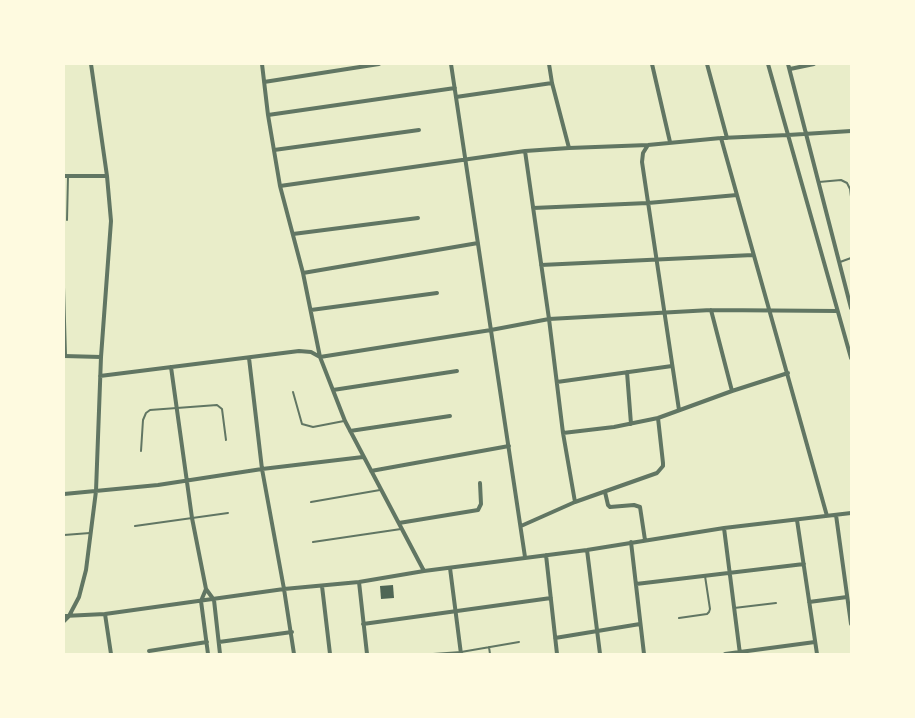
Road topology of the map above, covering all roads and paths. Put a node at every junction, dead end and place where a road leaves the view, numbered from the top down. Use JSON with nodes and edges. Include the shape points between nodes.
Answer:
{"nodes":[{"id":1,"x":92,"y":64,"type":"edge"},
{"id":2,"x":262,"y":64,"type":"edge"},
{"id":3,"x":379,"y":64,"type":"edge"},
{"id":4,"x":451,"y":64,"type":"edge"},
{"id":5,"x":549,"y":64,"type":"edge"},
{"id":6,"x":652,"y":64,"type":"edge"},
{"id":7,"x":707,"y":64,"type":"edge"},
{"id":8,"x":768,"y":64,"type":"edge"},
{"id":9,"x":788,"y":64,"type":"edge"},
{"id":10,"x":814,"y":64,"type":"edge"},
{"id":11,"x":790,"y":70,"type":"junction"},
{"id":12,"x":264,"y":82,"type":"junction"},
{"id":13,"x":552,"y":83,"type":"junction"},
{"id":14,"x":455,"y":88,"type":"junction"},
{"id":15,"x":456,"y":97,"type":"junction"},
{"id":16,"x":268,"y":115,"type":"junction"},
{"id":17,"x":419,"y":130,"type":"dead end"},
{"id":18,"x":851,"y":131,"type":"edge"},
{"id":19,"x":806,"y":134,"type":"junction"},
{"id":20,"x":788,"y":135,"type":"junction"},
{"id":21,"x":721,"y":138,"type":"junction"},
{"id":22,"x":727,"y":138,"type":"junction"},
{"id":23,"x":670,"y":142,"type":"junction"},
{"id":24,"x":648,"y":145,"type":"junction"},
{"id":25,"x":569,"y":148,"type":"junction"},
{"id":26,"x":274,"y":150,"type":"junction"},
{"id":27,"x":525,"y":151,"type":"junction"},
{"id":28,"x":466,"y":159,"type":"junction"},
{"id":29,"x":66,"y":176,"type":"edge"},
{"id":30,"x":107,"y":176,"type":"junction"},
{"id":31,"x":818,"y":182,"type":"junction"},
{"id":32,"x":280,"y":186,"type":"junction"},
{"id":33,"x":737,"y":195,"type":"junction"},
{"id":34,"x":851,"y":197,"type":"edge"},
{"id":35,"x":648,"y":203,"type":"junction"},
{"id":36,"x":533,"y":208,"type":"junction"},
{"id":37,"x":418,"y":218,"type":"dead end"},
{"id":38,"x":68,"y":220,"type":"dead end"},
{"id":39,"x":293,"y":234,"type":"junction"},
{"id":40,"x":478,"y":244,"type":"junction"},
{"id":41,"x":753,"y":255,"type":"junction"},
{"id":42,"x":851,"y":258,"type":"edge"},
{"id":43,"x":656,"y":259,"type":"junction"},
{"id":44,"x":839,"y":262,"type":"junction"},
{"id":45,"x":541,"y":266,"type":"junction"},
{"id":46,"x":303,"y":273,"type":"junction"},
{"id":47,"x":64,"y":287,"type":"edge"},
{"id":48,"x":437,"y":293,"type":"dead end"},
{"id":49,"x":851,"y":308,"type":"edge"},
{"id":50,"x":311,"y":310,"type":"junction"},
{"id":51,"x":711,"y":310,"type":"junction"},
{"id":52,"x":769,"y":310,"type":"junction"},
{"id":53,"x":837,"y":311,"type":"junction"},
{"id":54,"x":664,"y":312,"type":"junction"},
{"id":55,"x":549,"y":319,"type":"junction"},
{"id":56,"x":491,"y":330,"type":"junction"},
{"id":57,"x":65,"y":356,"type":"edge"},
{"id":58,"x":101,"y":357,"type":"junction"},
{"id":59,"x":320,"y":357,"type":"junction"},
{"id":60,"x":248,"y":358,"type":"junction"},
{"id":61,"x":851,"y":358,"type":"edge"},
{"id":62,"x":672,"y":366,"type":"junction"},
{"id":63,"x":171,"y":367,"type":"junction"},
{"id":64,"x":457,"y":371,"type":"dead end"},
{"id":65,"x":627,"y":372,"type":"junction"},
{"id":66,"x":788,"y":373,"type":"junction"},
{"id":67,"x":100,"y":376,"type":"junction"},
{"id":68,"x":557,"y":382,"type":"junction"},
{"id":69,"x":333,"y":390,"type":"junction"},
{"id":70,"x":732,"y":391,"type":"junction"},
{"id":71,"x":293,"y":392,"type":"dead end"},
{"id":72,"x":176,"y":409,"type":"junction"},
{"id":73,"x":679,"y":410,"type":"junction"},
{"id":74,"x":450,"y":416,"type":"dead end"},
{"id":75,"x":658,"y":418,"type":"junction"},
{"id":76,"x":345,"y":421,"type":"junction"},
{"id":77,"x":631,"y":424,"type":"junction"},
{"id":78,"x":350,"y":431,"type":"junction"},
{"id":79,"x":563,"y":433,"type":"junction"},
{"id":80,"x":226,"y":440,"type":"dead end"},
{"id":81,"x":509,"y":446,"type":"junction"},
{"id":82,"x":141,"y":451,"type":"dead end"},
{"id":83,"x":363,"y":457,"type":"junction"},
{"id":84,"x":262,"y":469,"type":"junction"},
{"id":85,"x":371,"y":471,"type":"junction"},
{"id":86,"x":186,"y":481,"type":"junction"},
{"id":87,"x":480,"y":483,"type":"dead end"},
{"id":88,"x":380,"y":490,"type":"junction"},
{"id":89,"x":96,"y":491,"type":"junction"},
{"id":90,"x":605,"y":492,"type":"junction"},
{"id":91,"x":64,"y":494,"type":"edge"},
{"id":92,"x":310,"y":502,"type":"dead end"},
{"id":93,"x":575,"y":502,"type":"junction"},
{"id":94,"x":228,"y":513,"type":"dead end"},
{"id":95,"x":851,"y":513,"type":"edge"},
{"id":96,"x":836,"y":515,"type":"junction"},
{"id":97,"x":827,"y":516,"type":"junction"},
{"id":98,"x":192,"y":518,"type":"junction"},
{"id":99,"x":798,"y":520,"type":"junction"},
{"id":100,"x":398,"y":523,"type":"junction"},
{"id":101,"x":135,"y":526,"type":"dead end"},
{"id":102,"x":521,"y":526,"type":"junction"},
{"id":103,"x":402,"y":528,"type":"junction"},
{"id":104,"x":724,"y":528,"type":"junction"},
{"id":105,"x":90,"y":533,"type":"junction"},
{"id":106,"x":64,"y":535,"type":"edge"},
{"id":107,"x":645,"y":540,"type":"junction"},
{"id":108,"x":313,"y":542,"type":"dead end"},
{"id":109,"x":630,"y":542,"type":"junction"},
{"id":110,"x":587,"y":550,"type":"junction"},
{"id":111,"x":546,"y":555,"type":"junction"},
{"id":112,"x":525,"y":557,"type":"junction"},
{"id":113,"x":804,"y":564,"type":"junction"},
{"id":114,"x":450,"y":568,"type":"junction"},
{"id":115,"x":424,"y":571,"type":"junction"},
{"id":116,"x":730,"y":573,"type":"junction"},
{"id":117,"x":705,"y":576,"type":"junction"},
{"id":118,"x":359,"y":582,"type":"junction"},
{"id":119,"x":636,"y":584,"type":"junction"},
{"id":120,"x":322,"y":586,"type":"junction"},
{"id":121,"x":206,"y":589,"type":"junction"},
{"id":122,"x":284,"y":589,"type":"junction"},
{"id":123,"x":847,"y":597,"type":"junction"},
{"id":124,"x":551,"y":598,"type":"junction"},
{"id":125,"x":214,"y":600,"type":"junction"},
{"id":126,"x":201,"y":601,"type":"junction"},
{"id":127,"x":809,"y":602,"type":"junction"},
{"id":128,"x":776,"y":603,"type":"dead end"},
{"id":129,"x":734,"y":608,"type":"junction"},
{"id":130,"x":456,"y":612,"type":"junction"},
{"id":131,"x":106,"y":614,"type":"junction"},
{"id":132,"x":64,"y":616,"type":"edge"},
{"id":133,"x":69,"y":616,"type":"junction"},
{"id":134,"x":679,"y":618,"type":"dead end"},
{"id":135,"x":64,"y":622,"type":"edge"},
{"id":136,"x":363,"y":624,"type":"junction"},
{"id":137,"x":640,"y":624,"type":"junction"},
{"id":138,"x":851,"y":624,"type":"edge"},
{"id":139,"x":597,"y":631,"type":"junction"},
{"id":140,"x":292,"y":632,"type":"junction"},
{"id":141,"x":554,"y":638,"type":"junction"},
{"id":142,"x":207,"y":642,"type":"junction"},
{"id":143,"x":219,"y":642,"type":"junction"},
{"id":144,"x":519,"y":642,"type":"dead end"},
{"id":145,"x":815,"y":642,"type":"junction"},
{"id":146,"x":489,"y":647,"type":"junction"},
{"id":147,"x":149,"y":651,"type":"dead end"},
{"id":148,"x":461,"y":653,"type":"edge"},
{"id":149,"x":739,"y":653,"type":"edge"},
{"id":150,"x":111,"y":654,"type":"edge"},
{"id":151,"x":208,"y":654,"type":"edge"},
{"id":152,"x":220,"y":654,"type":"edge"},
{"id":153,"x":294,"y":654,"type":"edge"},
{"id":154,"x":330,"y":654,"type":"edge"},
{"id":155,"x":367,"y":654,"type":"edge"},
{"id":156,"x":435,"y":654,"type":"edge"},
{"id":157,"x":490,"y":654,"type":"edge"},
{"id":158,"x":557,"y":654,"type":"edge"},
{"id":159,"x":600,"y":654,"type":"edge"},
{"id":160,"x":644,"y":654,"type":"edge"},
{"id":161,"x":725,"y":654,"type":"edge"},
{"id":162,"x":817,"y":654,"type":"edge"}],
"edges":[{"from":1,"to":30,"type":"street"},
{"from":2,"to":12,"type":"street"},
{"from":3,"to":12,"type":"street"},
{"from":4,"to":14,"type":"street"},
{"from":5,"to":13,"type":"street"},
{"from":6,"to":23,"type":"street"},
{"from":7,"to":22,"type":"street"},
{"from":8,"to":20,"type":"street"},
{"from":9,"to":11,"type":"street"},
{"from":10,"to":11,"type":"street"},
{"from":11,"to":19,"type":"street"},
{"from":12,"to":16,"type":"street"},
{"from":13,"to":15,"type":"street"},
{"from":13,"to":25,"type":"street"},
{"from":14,"to":15,"type":"street"},
{"from":14,"to":16,"type":"street"},
{"from":15,"to":28,"type":"street"},
{"from":16,"to":26,"type":"street"},
{"from":17,"to":26,"type":"street"},
{"from":18,"to":19,"type":"street"},
{"from":19,"to":20,"type":"street"},
{"from":19,"to":31,"type":"street"},
{"from":20,"to":22,"type":"street"},
{"from":20,"to":53,"type":"street"},
{"from":21,"to":22,"type":"street"},
{"from":21,"to":23,"type":"street"},
{"from":21,"to":33,"type":"street"},
{"from":23,"to":24,"type":"street"},
{"from":24,"to":25,"type":"street"},
{"from":24,"to":35,"type":"street","via":[[643,153],[642,162]]},
{"from":25,"to":27,"type":"street"},
{"from":26,"to":32,"type":"street"},
{"from":27,"to":28,"type":"street"},
{"from":27,"to":36,"type":"street"},
{"from":28,"to":32,"type":"street"},
{"from":28,"to":40,"type":"street"},
{"from":29,"to":30,"type":"street"},
{"from":29,"to":38,"type":"lane"},
{"from":30,"to":58,"type":"street","via":[[111,221]]},
{"from":31,"to":34,"type":"lane","via":[[841,180],[847,183]]},
{"from":31,"to":44,"type":"street"},
{"from":32,"to":39,"type":"street"},
{"from":33,"to":35,"type":"street"},
{"from":33,"to":41,"type":"street"},
{"from":35,"to":36,"type":"street"},
{"from":35,"to":43,"type":"street"},
{"from":36,"to":45,"type":"street"},
{"from":37,"to":39,"type":"street"},
{"from":39,"to":46,"type":"street"},
{"from":40,"to":46,"type":"street"},
{"from":40,"to":56,"type":"street"},
{"from":41,"to":43,"type":"street"},
{"from":41,"to":52,"type":"street"},
{"from":42,"to":44,"type":"lane"},
{"from":43,"to":45,"type":"street"},
{"from":43,"to":54,"type":"street"},
{"from":44,"to":49,"type":"street"},
{"from":45,"to":55,"type":"street"},
{"from":46,"to":50,"type":"street"},
{"from":47,"to":57,"type":"lane"},
{"from":48,"to":50,"type":"street"},
{"from":50,"to":59,"type":"street"},
{"from":51,"to":52,"type":"street"},
{"from":51,"to":54,"type":"street"},
{"from":51,"to":70,"type":"street"},
{"from":52,"to":53,"type":"street"},
{"from":52,"to":66,"type":"street"},
{"from":53,"to":61,"type":"street"},
{"from":54,"to":55,"type":"street"},
{"from":54,"to":62,"type":"street"},
{"from":55,"to":56,"type":"street"},
{"from":55,"to":68,"type":"street"},
{"from":56,"to":59,"type":"street"},
{"from":56,"to":81,"type":"street"},
{"from":57,"to":58,"type":"street"},
{"from":58,"to":67,"type":"street"},
{"from":59,"to":60,"type":"street","via":[[311,352],[299,351]]},
{"from":59,"to":69,"type":"street"},
{"from":60,"to":63,"type":"street"},
{"from":60,"to":84,"type":"street"},
{"from":62,"to":65,"type":"street"},
{"from":62,"to":73,"type":"street"},
{"from":63,"to":67,"type":"street"},
{"from":63,"to":72,"type":"street"},
{"from":64,"to":69,"type":"street"},
{"from":65,"to":68,"type":"street"},
{"from":65,"to":77,"type":"street"},
{"from":66,"to":70,"type":"street"},
{"from":66,"to":97,"type":"street"},
{"from":67,"to":89,"type":"street"},
{"from":68,"to":79,"type":"street"},
{"from":69,"to":76,"type":"street"},
{"from":70,"to":73,"type":"street"},
{"from":71,"to":76,"type":"lane","via":[[302,424],[313,427]]},
{"from":72,"to":80,"type":"lane","via":[[220,406]]},
{"from":72,"to":82,"type":"lane","via":[[150,410],[146,413],[143,420]]},
{"from":72,"to":86,"type":"street"},
{"from":73,"to":75,"type":"street"},
{"from":74,"to":78,"type":"street"},
{"from":75,"to":77,"type":"street"},
{"from":75,"to":90,"type":"street","via":[[663,463],[661,470]]},
{"from":76,"to":78,"type":"street"},
{"from":77,"to":79,"type":"street"},
{"from":78,"to":83,"type":"street"},
{"from":79,"to":93,"type":"street"},
{"from":81,"to":85,"type":"street"},
{"from":81,"to":102,"type":"street"},
{"from":83,"to":84,"type":"street"},
{"from":83,"to":85,"type":"street"},
{"from":84,"to":86,"type":"street"},
{"from":84,"to":122,"type":"street"},
{"from":85,"to":88,"type":"street"},
{"from":86,"to":89,"type":"street"},
{"from":86,"to":98,"type":"street"},
{"from":87,"to":100,"type":"street","via":[[481,504],[478,510]]},
{"from":88,"to":92,"type":"lane"},
{"from":88,"to":100,"type":"street"},
{"from":89,"to":91,"type":"street"},
{"from":89,"to":105,"type":"street"},
{"from":90,"to":93,"type":"street"},
{"from":90,"to":107,"type":"street","via":[[610,507],[640,507]]},
{"from":93,"to":102,"type":"street"},
{"from":94,"to":98,"type":"lane"},
{"from":95,"to":96,"type":"street"},
{"from":96,"to":97,"type":"street"},
{"from":96,"to":123,"type":"street"},
{"from":97,"to":99,"type":"street"},
{"from":98,"to":101,"type":"lane"},
{"from":98,"to":121,"type":"street"},
{"from":99,"to":104,"type":"street"},
{"from":99,"to":113,"type":"street"},
{"from":100,"to":103,"type":"street"},
{"from":102,"to":112,"type":"street"},
{"from":103,"to":108,"type":"lane"},
{"from":103,"to":115,"type":"street"},
{"from":104,"to":107,"type":"street"},
{"from":104,"to":116,"type":"street"},
{"from":105,"to":106,"type":"lane"},
{"from":105,"to":133,"type":"street","via":[[86,570],[79,597]]},
{"from":107,"to":109,"type":"street"},
{"from":109,"to":110,"type":"street"},
{"from":109,"to":119,"type":"street"},
{"from":110,"to":111,"type":"street"},
{"from":110,"to":139,"type":"street"},
{"from":111,"to":112,"type":"street"},
{"from":111,"to":124,"type":"street"},
{"from":112,"to":114,"type":"street"},
{"from":113,"to":116,"type":"street"},
{"from":113,"to":127,"type":"street"},
{"from":114,"to":115,"type":"street"},
{"from":114,"to":130,"type":"street"},
{"from":115,"to":118,"type":"street"},
{"from":116,"to":117,"type":"street"},
{"from":116,"to":129,"type":"street"},
{"from":117,"to":119,"type":"street"},
{"from":117,"to":134,"type":"lane","via":[[709,612]]},
{"from":118,"to":120,"type":"street"},
{"from":118,"to":136,"type":"street"},
{"from":119,"to":137,"type":"street"},
{"from":120,"to":122,"type":"street"},
{"from":120,"to":154,"type":"street"},
{"from":121,"to":125,"type":"street"},
{"from":121,"to":126,"type":"street"},
{"from":122,"to":125,"type":"street"},
{"from":122,"to":140,"type":"street"},
{"from":123,"to":127,"type":"street"},
{"from":123,"to":138,"type":"street"},
{"from":124,"to":130,"type":"street"},
{"from":124,"to":141,"type":"street"},
{"from":125,"to":126,"type":"street"},
{"from":125,"to":143,"type":"street"},
{"from":126,"to":131,"type":"street"},
{"from":126,"to":142,"type":"street"},
{"from":127,"to":145,"type":"street"},
{"from":128,"to":129,"type":"lane"},
{"from":129,"to":149,"type":"street"},
{"from":130,"to":136,"type":"street"},
{"from":130,"to":148,"type":"street"},
{"from":131,"to":133,"type":"street"},
{"from":131,"to":150,"type":"street"},
{"from":132,"to":133,"type":"street"},
{"from":133,"to":135,"type":"street"},
{"from":136,"to":155,"type":"street"},
{"from":137,"to":139,"type":"street"},
{"from":137,"to":160,"type":"street"},
{"from":139,"to":141,"type":"street"},
{"from":139,"to":159,"type":"street"},
{"from":140,"to":143,"type":"street"},
{"from":140,"to":153,"type":"street"},
{"from":141,"to":158,"type":"street"},
{"from":142,"to":147,"type":"street"},
{"from":142,"to":151,"type":"street"},
{"from":143,"to":152,"type":"street"},
{"from":144,"to":146,"type":"lane"},
{"from":145,"to":149,"type":"street"},
{"from":145,"to":162,"type":"street"},
{"from":146,"to":148,"type":"lane"},
{"from":146,"to":157,"type":"lane"},
{"from":148,"to":156,"type":"lane"},
{"from":149,"to":161,"type":"street"}]}
